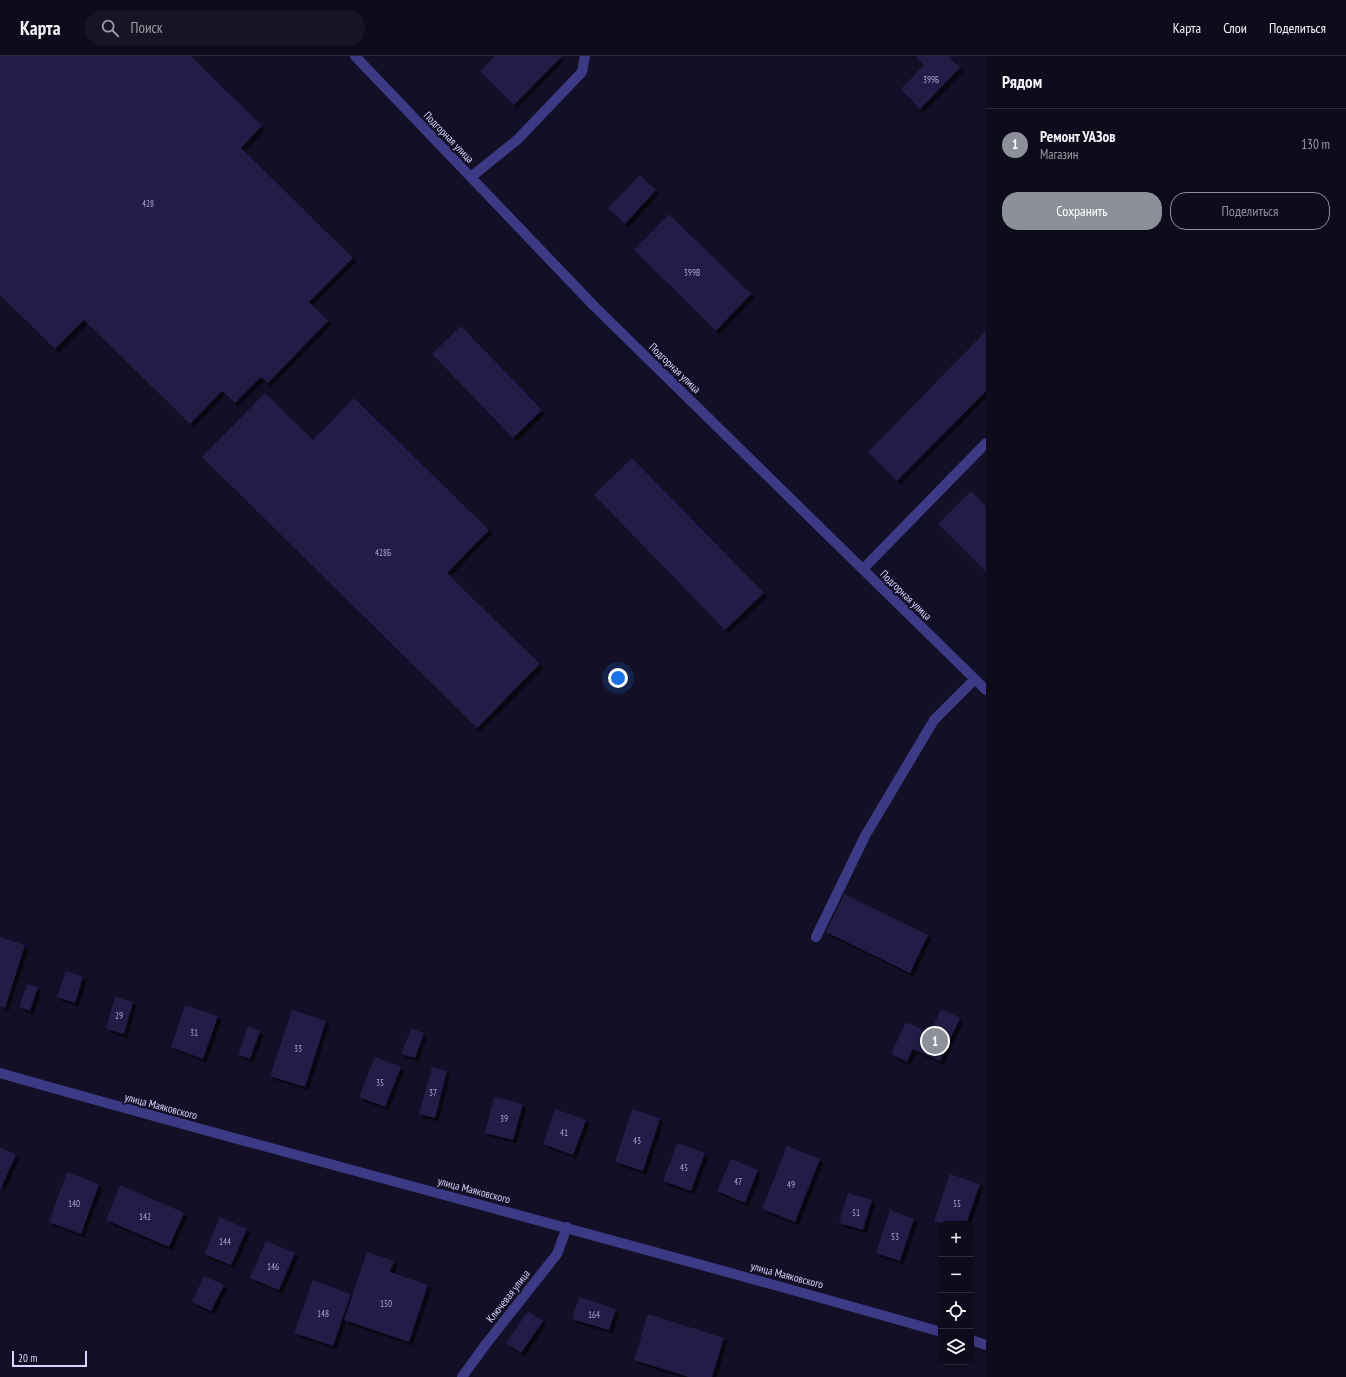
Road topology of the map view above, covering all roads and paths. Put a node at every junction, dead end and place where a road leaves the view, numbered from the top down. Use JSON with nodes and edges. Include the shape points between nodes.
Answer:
{"nodes":[{"id":1,"x":355,"y":56,"type":"edge"},
{"id":2,"x":585,"y":56,"type":"edge"},
{"id":3,"x":471,"y":177,"type":"junction"},
{"id":4,"x":986,"y":443,"type":"edge"},
{"id":5,"x":863,"y":569,"type":"junction"},
{"id":6,"x":975,"y":679,"type":"junction"},
{"id":7,"x":986,"y":690,"type":"edge"},
{"id":8,"x":816,"y":937,"type":"dead end"},
{"id":9,"x":0,"y":1073,"type":"edge"},
{"id":10,"x":567,"y":1227,"type":"junction"},
{"id":11,"x":938,"y":1331,"type":"edge"},
{"id":12,"x":974,"y":1341,"type":"edge"},
{"id":13,"x":986,"y":1344,"type":"edge"},
{"id":14,"x":462,"y":1377,"type":"edge"}],
"edges":[{"from":1,"to":3,"type":"street","name":"Подгорная улица"},
{"from":2,"to":3,"type":"street","via":[[582,72],[518,139]]},
{"from":3,"to":5,"type":"street","name":"Подгорная улица","via":[[594,306]]},
{"from":4,"to":5,"type":"street"},
{"from":5,"to":6,"type":"street","name":"Подгорная улица"},
{"from":6,"to":7,"type":"street","name":"Подгорная улица"},
{"from":6,"to":8,"type":"street","via":[[934,720],[865,836]]},
{"from":9,"to":10,"type":"street","name":"улица Маяковского"},
{"from":10,"to":11,"type":"street","name":"улица Маяковского"},
{"from":10,"to":14,"type":"street","name":"Ключевая улица","via":[[557,1254]]},
{"from":12,"to":13,"type":"street"}]}
